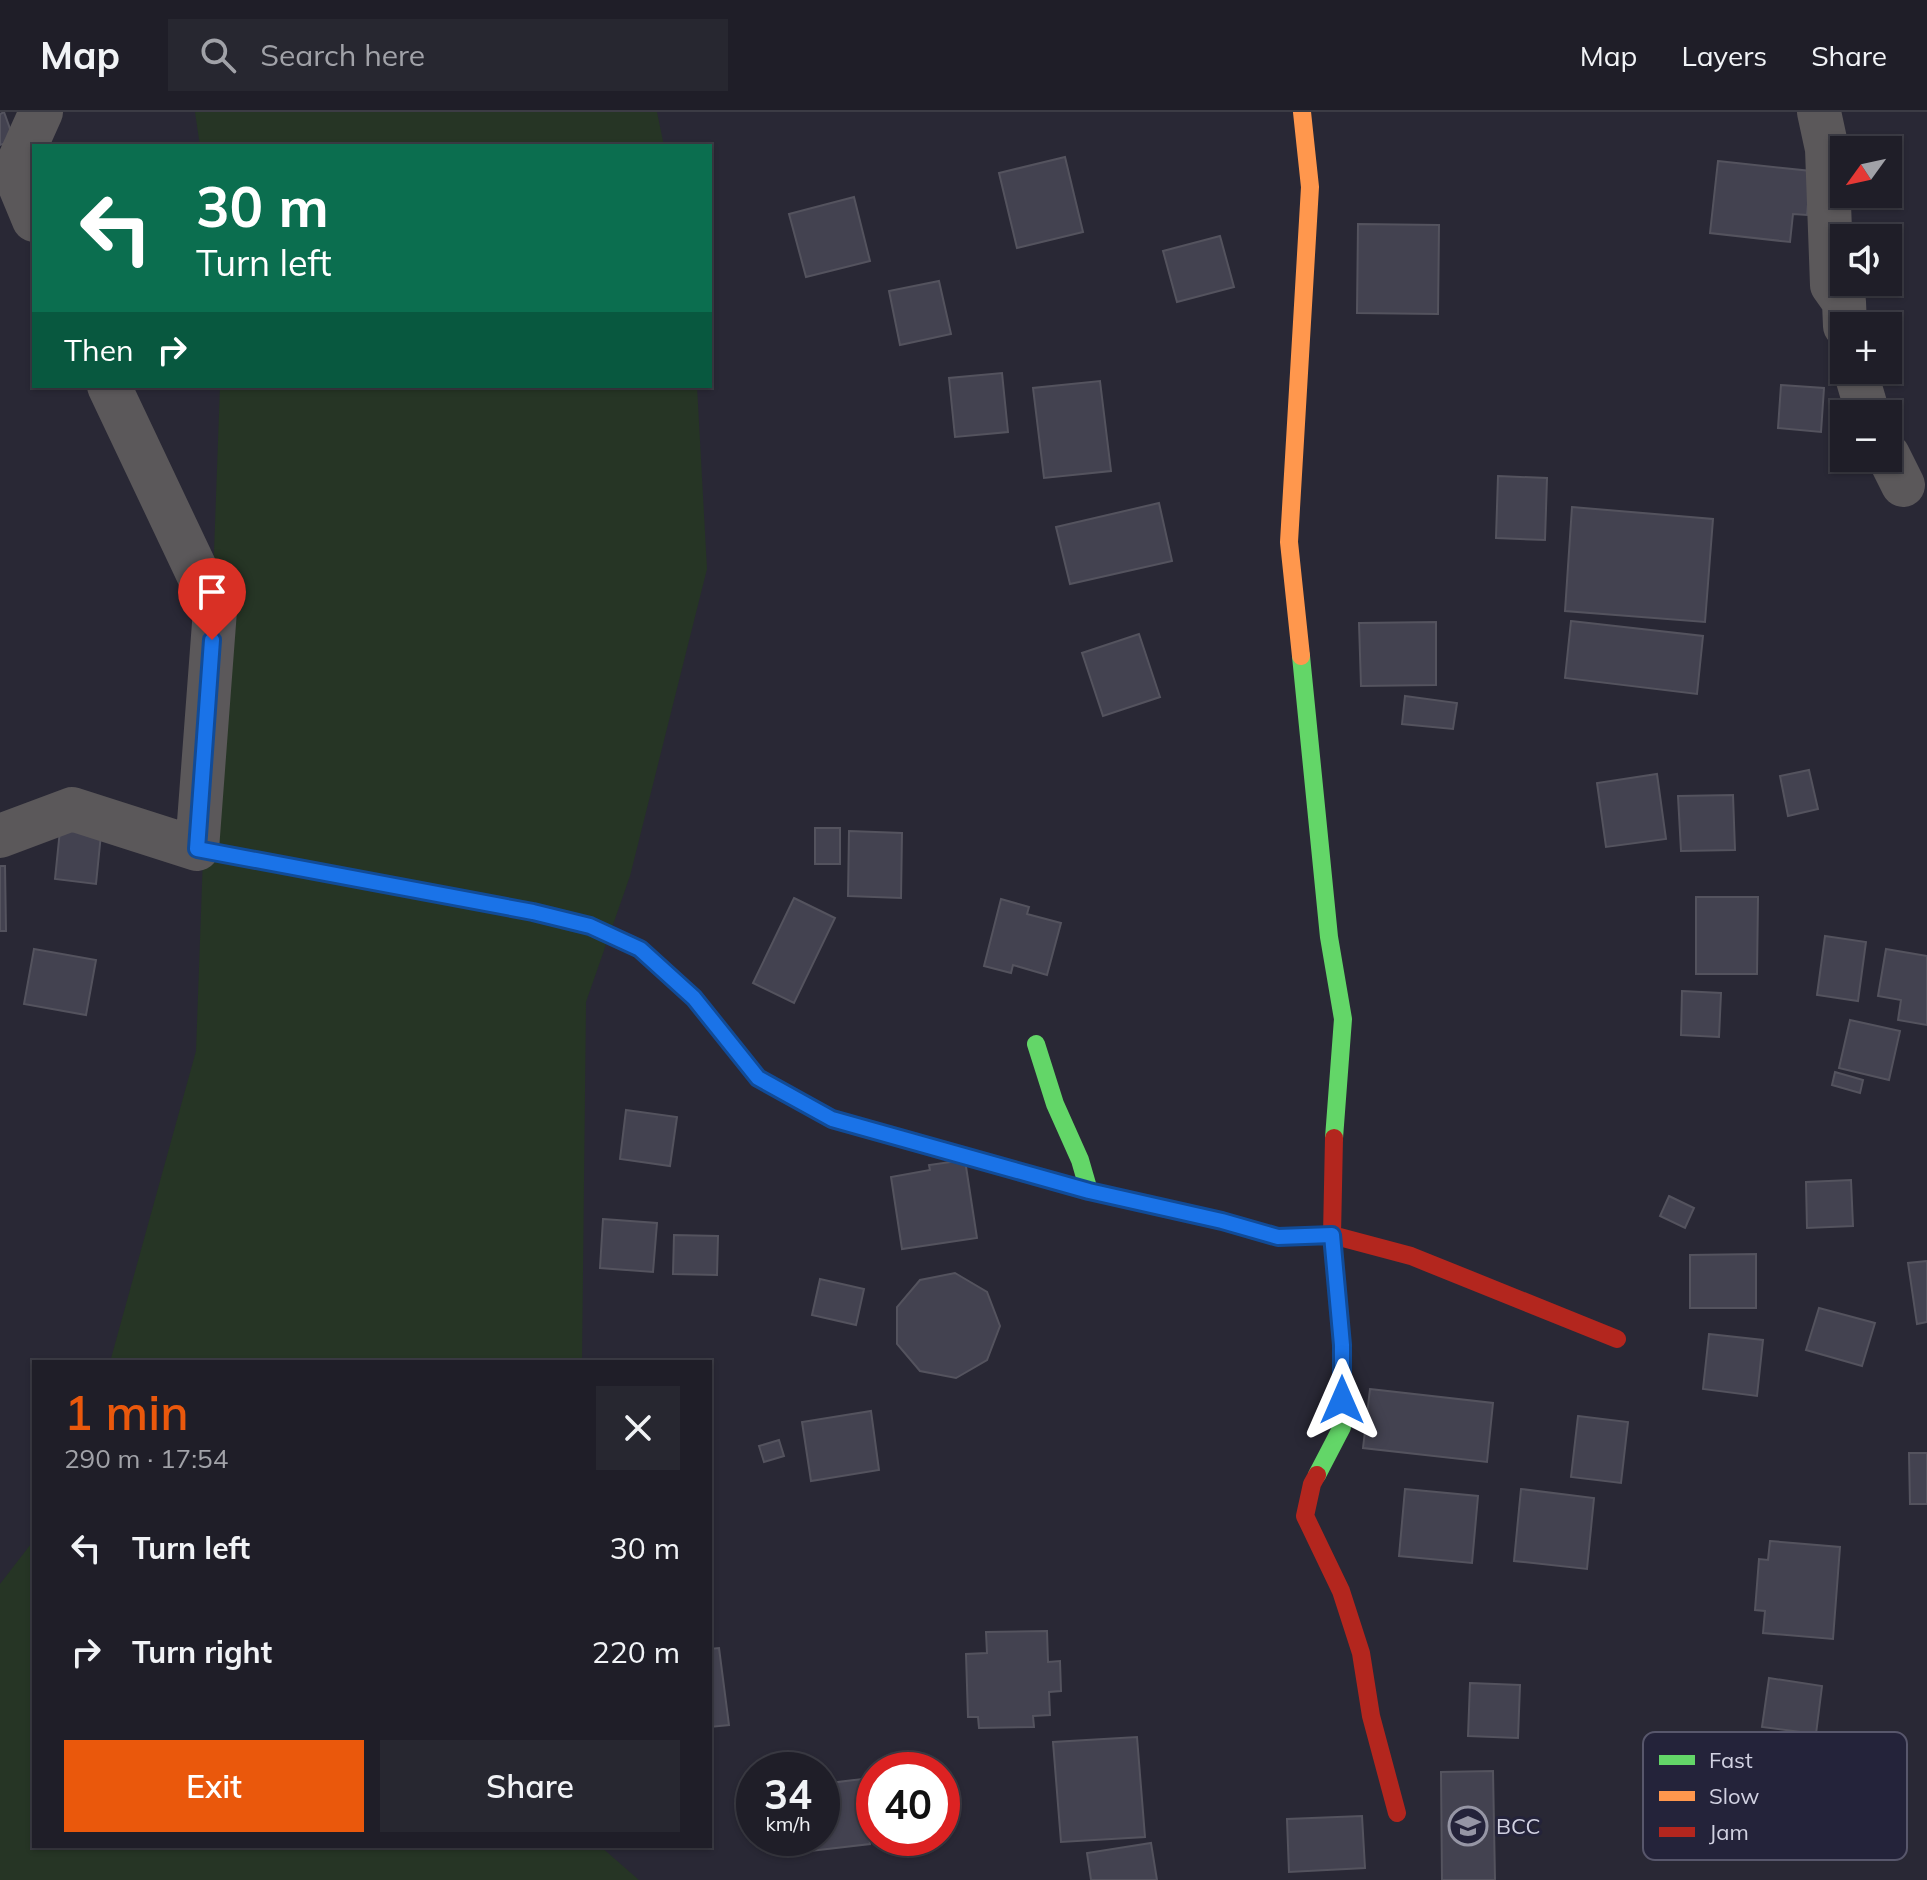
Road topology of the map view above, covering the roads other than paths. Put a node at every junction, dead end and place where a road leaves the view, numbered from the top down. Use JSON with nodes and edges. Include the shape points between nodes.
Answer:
{"nodes":[{"id":1,"x":41,"y":112,"type":"edge"},
{"id":2,"x":1302,"y":112,"type":"edge"},
{"id":3,"x":1819,"y":112,"type":"edge"},
{"id":4,"x":32,"y":215,"type":"edge"},
{"id":5,"x":1844,"y":312,"type":"edge"},
{"id":6,"x":110,"y":388,"type":"edge"},
{"id":7,"x":0,"y":836,"type":"edge"},
{"id":8,"x":197,"y":849,"type":"junction"},
{"id":9,"x":1036,"y":1044,"type":"dead end"},
{"id":10,"x":1089,"y":1191,"type":"junction"},
{"id":11,"x":1332,"y":1235,"type":"junction"},
{"id":12,"x":1617,"y":1339,"type":"dead end"},
{"id":13,"x":1397,"y":1813,"type":"dead end"}],
"edges":[{"from":1,"to":4,"type":"street","via":[[14,172]]},
{"from":2,"to":11,"type":"street","via":[[1310,187],[1289,542],[1329,937],[1343,1019]]},
{"from":3,"to":5,"type":"street","via":[[1827,149],[1832,285]]},
{"from":6,"to":8,"type":"street","via":[[215,610]]},
{"from":7,"to":8,"type":"street","via":[[72,809]]},
{"from":8,"to":10,"type":"street","via":[[590,926],[640,949],[694,998],[758,1078],[832,1119]]},
{"from":9,"to":10,"type":"street"},
{"from":10,"to":11,"type":"street","via":[[1278,1237]]},
{"from":11,"to":12,"type":"street","via":[[1411,1256]]},
{"from":11,"to":13,"type":"street","via":[[1342,1345],[1342,1427],[1312,1484],[1305,1516],[1341,1591],[1361,1653],[1371,1716]]}]}
